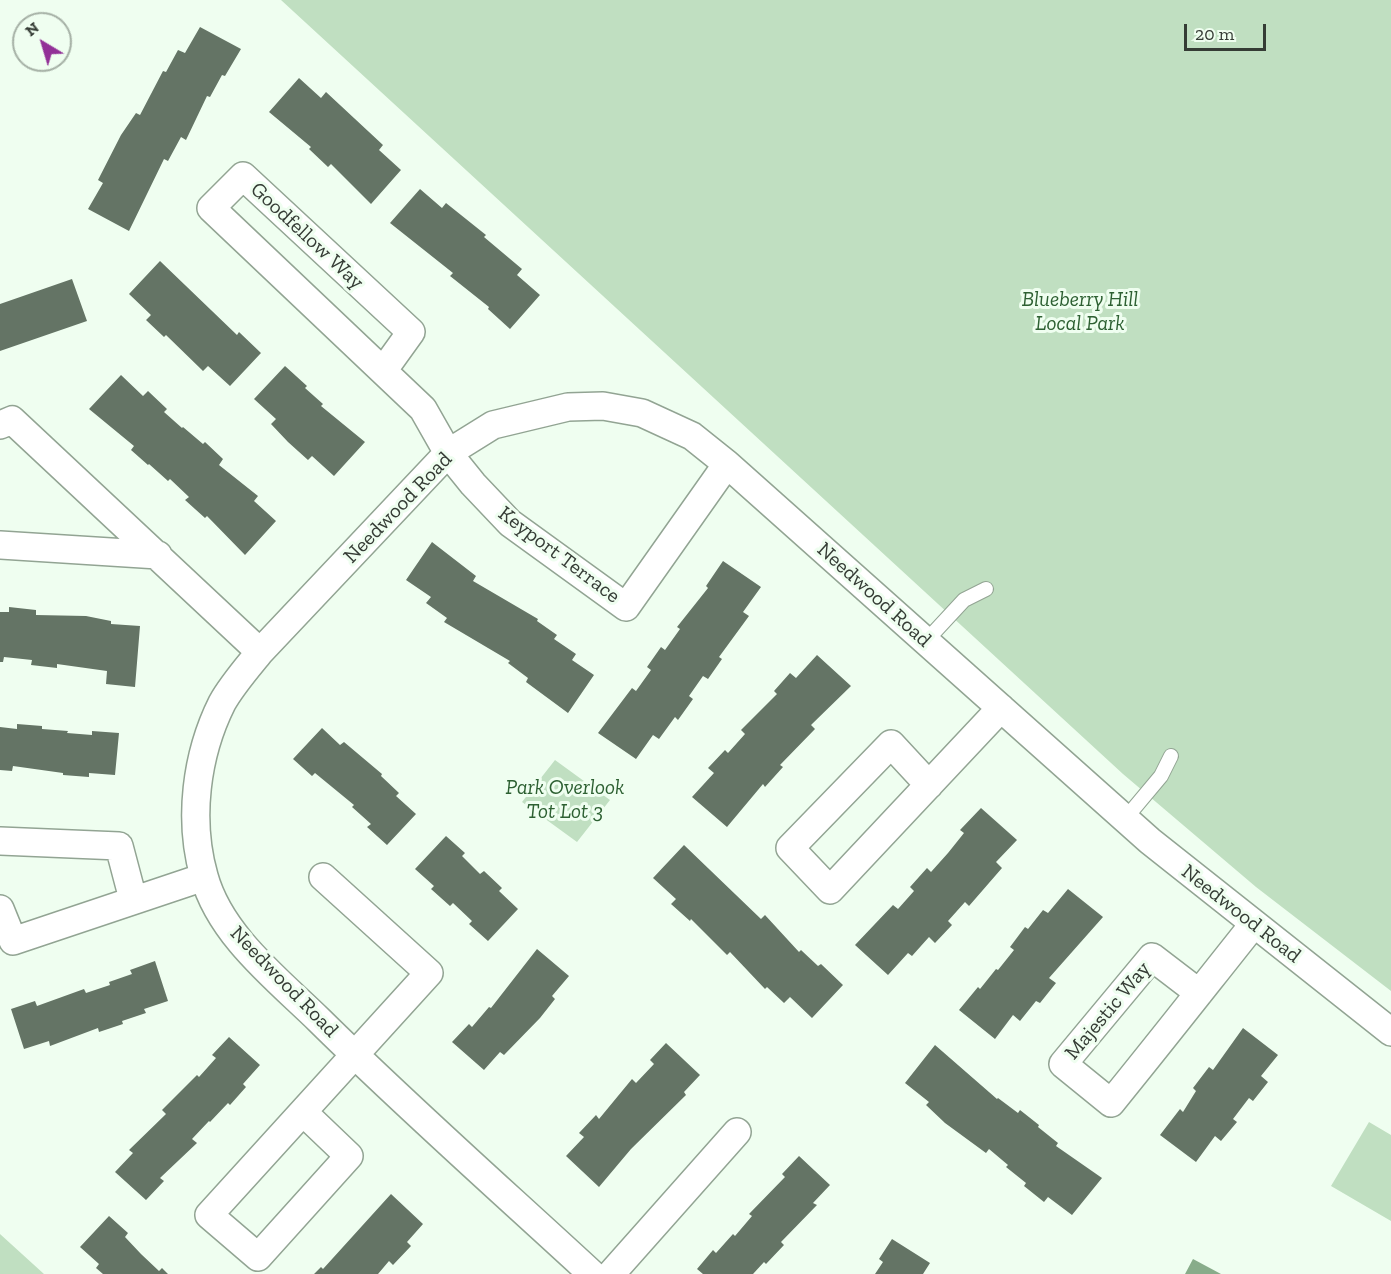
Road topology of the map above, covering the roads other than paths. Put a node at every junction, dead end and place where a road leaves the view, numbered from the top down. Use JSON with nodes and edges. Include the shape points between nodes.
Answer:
{"nodes":[{"id":1,"x":383,"y":371,"type":"junction"},
{"id":2,"x":0,"y":425,"type":"edge"},
{"id":3,"x":448,"y":453,"type":"junction"},
{"id":4,"x":728,"y":465,"type":"junction"},
{"id":5,"x":0,"y":545,"type":"edge"},
{"id":6,"x":158,"y":555,"type":"junction"},
{"id":7,"x":986,"y":590,"type":"dead end"},
{"id":8,"x":926,"y":641,"type":"junction"},
{"id":9,"x":260,"y":652,"type":"junction"},
{"id":10,"x":1001,"y":708,"type":"junction"},
{"id":11,"x":1171,"y":756,"type":"dead end"},
{"id":12,"x":929,"y":785,"type":"junction"},
{"id":13,"x":1125,"y":819,"type":"junction"},
{"id":14,"x":0,"y":841,"type":"edge"},
{"id":15,"x":204,"y":877,"type":"junction"},
{"id":16,"x":323,"y":878,"type":"dead end"},
{"id":17,"x":133,"y":899,"type":"junction"},
{"id":18,"x":0,"y":909,"type":"edge"},
{"id":19,"x":1253,"y":925,"type":"junction"},
{"id":20,"x":1199,"y":993,"type":"junction"},
{"id":21,"x":1391,"y":1032,"type":"edge"},
{"id":22,"x":356,"y":1057,"type":"junction"},
{"id":23,"x":304,"y":1113,"type":"junction"},
{"id":24,"x":737,"y":1132,"type":"dead end"},
{"id":25,"x":592,"y":1274,"type":"edge"},
{"id":26,"x":611,"y":1274,"type":"edge"}],
"edges":[{"from":1,"to":1,"type":"street","name":"Goodfellow Way","via":[[211,208],[243,176],[411,333]]},
{"from":1,"to":3,"type":"street","name":"Goodfellow Way","via":[[423,409]]},
{"from":2,"to":6,"type":"street","via":[[12,420]]},
{"from":3,"to":4,"type":"street","name":"Needwood Road","via":[[493,425],[568,407],[603,406],[642,413],[692,436]]},
{"from":3,"to":4,"type":"street","name":"Keyport Terrace","via":[[510,523],[626,607]]},
{"from":3,"to":9,"type":"street","name":"Needwood Road"},
{"from":4,"to":8,"type":"street","name":"Needwood Road"},
{"from":5,"to":6,"type":"street"},
{"from":6,"to":9,"type":"street"},
{"from":7,"to":8,"type":"lane","via":[[964,600]]},
{"from":8,"to":10,"type":"street","name":"Needwood Road"},
{"from":9,"to":15,"type":"street","name":"Needwood Road","via":[[222,704],[204,750],[197,784],[196,819]]},
{"from":10,"to":12,"type":"street"},
{"from":10,"to":13,"type":"street","name":"Needwood Road"},
{"from":11,"to":13,"type":"lane","via":[[1161,776]]},
{"from":12,"to":12,"type":"street","via":[[831,890],[790,848],[891,744]]},
{"from":13,"to":19,"type":"street","name":"Needwood Road"},
{"from":14,"to":17,"type":"street","via":[[119,846]]},
{"from":15,"to":17,"type":"street"},
{"from":15,"to":22,"type":"street","name":"Needwood Road","via":[[214,902],[243,945]]},
{"from":16,"to":22,"type":"street","via":[[429,973]]},
{"from":17,"to":18,"type":"street","via":[[13,941]]},
{"from":19,"to":20,"type":"street","name":"Majestic Way"},
{"from":19,"to":21,"type":"street","name":"Needwood Road"},
{"from":20,"to":20,"type":"street","name":"Majestic Way","via":[[1111,1103],[1063,1064],[1152,957]]},
{"from":22,"to":23,"type":"street"},
{"from":22,"to":25,"type":"street","name":"Needwood Road"},
{"from":23,"to":23,"type":"street","via":[[209,1215],[258,1257],[350,1156]]},
{"from":24,"to":26,"type":"street"}]}
